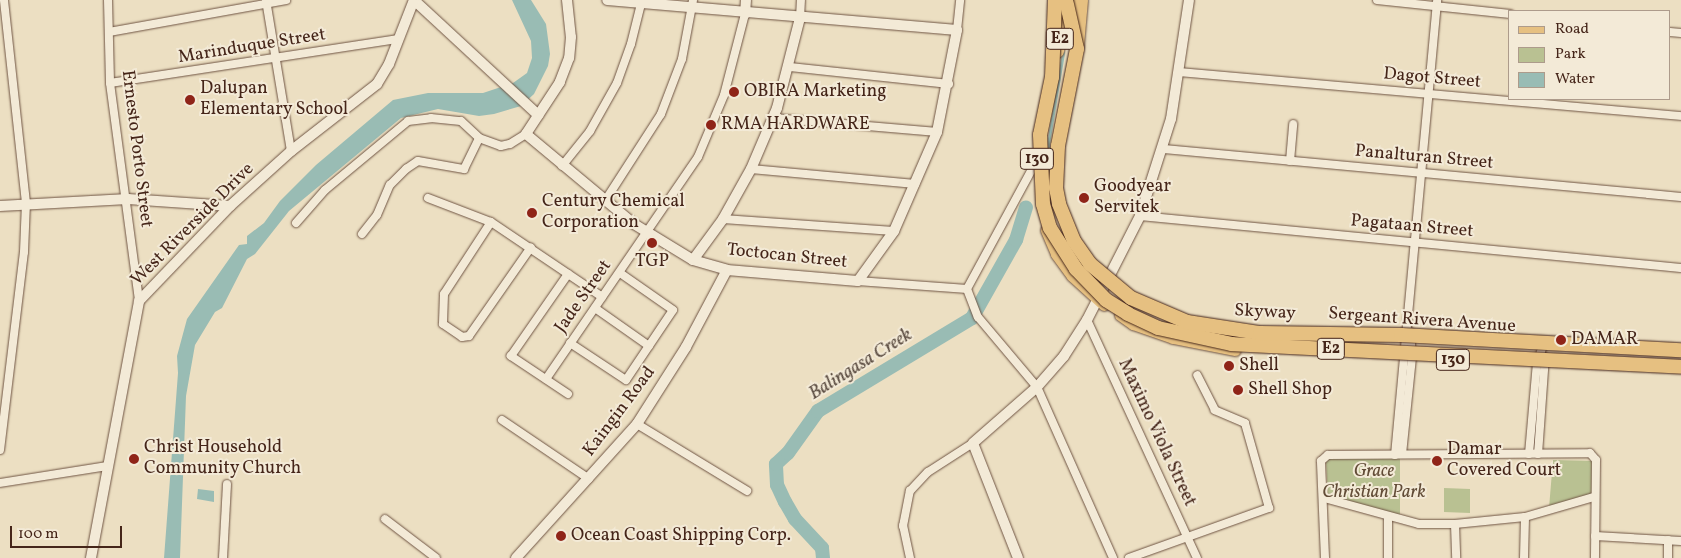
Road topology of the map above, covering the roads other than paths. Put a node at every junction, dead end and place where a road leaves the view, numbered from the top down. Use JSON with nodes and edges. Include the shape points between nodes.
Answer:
{"nodes":[{"id":1,"x":4,"y":0,"type":"edge"},
{"id":2,"x":108,"y":0,"type":"edge"},
{"id":3,"x":286,"y":0,"type":"edge"},
{"id":4,"x":414,"y":0,"type":"edge"},
{"id":5,"x":567,"y":0,"type":"edge"},
{"id":6,"x":607,"y":0,"type":"edge"},
{"id":7,"x":746,"y":0,"type":"edge"},
{"id":8,"x":801,"y":0,"type":"edge"},
{"id":9,"x":960,"y":0,"type":"edge"},
{"id":10,"x":1055,"y":0,"type":"edge"},
{"id":11,"x":1060,"y":0,"type":"edge"},
{"id":12,"x":1066,"y":0,"type":"edge"},
{"id":13,"x":1081,"y":0,"type":"edge"},
{"id":14,"x":1189,"y":0,"type":"edge"},
{"id":15,"x":1378,"y":0,"type":"edge"},
{"id":16,"x":266,"y":2,"type":"edge"},
{"id":17,"x":642,"y":2,"type":"edge"},
{"id":18,"x":1437,"y":3,"type":"edge"},
{"id":19,"x":693,"y":4,"type":"edge"},
{"id":20,"x":745,"y":14,"type":"junction"},
{"id":21,"x":1508,"y":14,"type":"edge"},
{"id":22,"x":800,"y":18,"type":"junction"},
{"id":23,"x":957,"y":30,"type":"junction"},
{"id":24,"x":109,"y":32,"type":"junction"},
{"id":25,"x":399,"y":40,"type":"junction"},
{"id":26,"x":1077,"y":49,"type":"junction"},
{"id":27,"x":275,"y":60,"type":"junction"},
{"id":28,"x":790,"y":67,"type":"junction"},
{"id":29,"x":1180,"y":72,"type":"junction"},
{"id":30,"x":1052,"y":77,"type":"junction"},
{"id":31,"x":110,"y":83,"type":"junction"},
{"id":32,"x":949,"y":84,"type":"junction"},
{"id":33,"x":1429,"y":94,"type":"junction"},
{"id":34,"x":538,"y":115,"type":"junction"},
{"id":35,"x":1681,"y":116,"type":"edge"},
{"id":36,"x":774,"y":118,"type":"junction"},
{"id":37,"x":1293,"y":124,"type":"dead end"},
{"id":38,"x":937,"y":132,"type":"junction"},
{"id":39,"x":526,"y":134,"type":"junction"},
{"id":40,"x":479,"y":138,"type":"junction"},
{"id":41,"x":1164,"y":149,"type":"junction"},
{"id":42,"x":291,"y":151,"type":"junction"},
{"id":43,"x":1037,"y":160,"type":"junction"},
{"id":44,"x":1290,"y":161,"type":"junction"},
{"id":45,"x":562,"y":166,"type":"junction"},
{"id":46,"x":751,"y":169,"type":"junction"},
{"id":47,"x":1421,"y":173,"type":"junction"},
{"id":48,"x":915,"y":184,"type":"junction"},
{"id":49,"x":1681,"y":197,"type":"edge"},
{"id":50,"x":428,"y":198,"type":"dead end"},
{"id":51,"x":128,"y":200,"type":"junction"},
{"id":52,"x":605,"y":201,"type":"junction"},
{"id":53,"x":26,"y":203,"type":"junction"},
{"id":54,"x":0,"y":206,"type":"edge"},
{"id":55,"x":230,"y":206,"type":"junction"},
{"id":56,"x":1140,"y":216,"type":"junction"},
{"id":57,"x":722,"y":219,"type":"junction"},
{"id":58,"x":491,"y":222,"type":"junction"},
{"id":59,"x":296,"y":223,"type":"dead end"},
{"id":60,"x":894,"y":231,"type":"junction"},
{"id":61,"x":647,"y":233,"type":"junction"},
{"id":62,"x":362,"y":234,"type":"dead end"},
{"id":63,"x":1415,"y":243,"type":"junction"},
{"id":64,"x":531,"y":247,"type":"junction"},
{"id":65,"x":693,"y":260,"type":"junction"},
{"id":66,"x":1681,"y":268,"type":"edge"},
{"id":67,"x":727,"y":270,"type":"junction"},
{"id":68,"x":620,"y":273,"type":"junction"},
{"id":69,"x":568,"y":274,"type":"junction"},
{"id":70,"x":1111,"y":277,"type":"junction"},
{"id":71,"x":858,"y":281,"type":"junction"},
{"id":72,"x":967,"y":289,"type":"junction"},
{"id":73,"x":602,"y":297,"type":"junction"},
{"id":74,"x":1098,"y":300,"type":"junction"},
{"id":75,"x":139,"y":302,"type":"junction"},
{"id":76,"x":594,"y":308,"type":"junction"},
{"id":77,"x":1087,"y":320,"type":"junction"},
{"id":78,"x":1408,"y":338,"type":"junction"},
{"id":79,"x":570,"y":343,"type":"junction"},
{"id":80,"x":649,"y":346,"type":"junction"},
{"id":81,"x":1543,"y":346,"type":"junction"},
{"id":82,"x":1681,"y":352,"type":"edge"},
{"id":83,"x":1407,"y":358,"type":"junction"},
{"id":84,"x":1542,"y":363,"type":"junction"},
{"id":85,"x":1681,"y":369,"type":"edge"},
{"id":86,"x":1197,"y":375,"type":"dead end"},
{"id":87,"x":546,"y":379,"type":"junction"},
{"id":88,"x":1037,"y":387,"type":"junction"},
{"id":89,"x":568,"y":394,"type":"dead end"},
{"id":90,"x":502,"y":420,"type":"dead end"},
{"id":91,"x":637,"y":424,"type":"junction"},
{"id":92,"x":973,"y":443,"type":"junction"},
{"id":93,"x":0,"y":450,"type":"edge"},
{"id":94,"x":1399,"y":454,"type":"junction"},
{"id":95,"x":1529,"y":454,"type":"junction"},
{"id":96,"x":1538,"y":454,"type":"junction"},
{"id":97,"x":107,"y":466,"type":"junction"},
{"id":98,"x":588,"y":479,"type":"junction"},
{"id":99,"x":0,"y":483,"type":"edge"},
{"id":100,"x":226,"y":484,"type":"dead end"},
{"id":101,"x":747,"y":491,"type":"dead end"},
{"id":102,"x":1594,"y":497,"type":"junction"},
{"id":103,"x":1324,"y":498,"type":"junction"},
{"id":104,"x":1388,"y":517,"type":"junction"},
{"id":105,"x":1526,"y":517,"type":"junction"},
{"id":106,"x":385,"y":518,"type":"dead end"},
{"id":107,"x":1455,"y":524,"type":"junction"},
{"id":108,"x":1595,"y":536,"type":"junction"},
{"id":109,"x":1188,"y":537,"type":"junction"},
{"id":110,"x":1668,"y":540,"type":"junction"},
{"id":111,"x":1681,"y":541,"type":"edge"},
{"id":112,"x":91,"y":558,"type":"edge"},
{"id":113,"x":223,"y":558,"type":"edge"},
{"id":114,"x":436,"y":558,"type":"edge"},
{"id":115,"x":516,"y":558,"type":"edge"},
{"id":116,"x":910,"y":558,"type":"edge"},
{"id":117,"x":1018,"y":558,"type":"edge"},
{"id":118,"x":1113,"y":558,"type":"edge"},
{"id":119,"x":1129,"y":558,"type":"edge"},
{"id":120,"x":1197,"y":558,"type":"edge"},
{"id":121,"x":1325,"y":558,"type":"edge"},
{"id":122,"x":1388,"y":558,"type":"edge"},
{"id":123,"x":1456,"y":558,"type":"edge"},
{"id":124,"x":1524,"y":558,"type":"edge"},
{"id":125,"x":1595,"y":558,"type":"edge"},
{"id":126,"x":1668,"y":558,"type":"edge"}],
"edges":[{"from":1,"to":53,"type":"street"},
{"from":2,"to":24,"type":"street","name":"Ernesto Porto Street"},
{"from":3,"to":16,"type":"street"},
{"from":4,"to":25,"type":"street","name":"West Riverside Drive"},
{"from":4,"to":34,"type":"street"},
{"from":5,"to":34,"type":"street","via":[[571,37],[569,58],[560,82]]},
{"from":6,"to":17,"type":"street"},
{"from":7,"to":20,"type":"street"},
{"from":8,"to":22,"type":"street"},
{"from":9,"to":23,"type":"street"},
{"from":10,"to":30,"type":"highway","name":"Skyway","number":"E2","bridge":true},
{"from":11,"to":43,"type":"main road","number":"130","via":[[1054,62]]},
{"from":12,"to":26,"type":"highway","name":"Skyway","number":"E2","bridge":true},
{"from":12,"to":30,"type":"highway","name":"Skyway","number":"E2","bridge":true},
{"from":13,"to":26,"type":"highway","name":"Skyway","number":"E2","bridge":true},
{"from":13,"to":70,"type":"main road","number":"130","via":[[1057,144],[1059,191],[1076,237]]},
{"from":14,"to":29,"type":"street"},
{"from":15,"to":18,"type":"street"},
{"from":16,"to":24,"type":"street"},
{"from":16,"to":27,"type":"street"},
{"from":17,"to":19,"type":"street"},
{"from":17,"to":45,"type":"street","via":[[617,83],[590,131]]},
{"from":18,"to":21,"type":"street"},
{"from":18,"to":33,"type":"street"},
{"from":19,"to":20,"type":"street"},
{"from":19,"to":52,"type":"street","via":[[682,59],[661,114]]},
{"from":20,"to":22,"type":"street"},
{"from":20,"to":61,"type":"street","name":"Jade Street","via":[[732,70],[712,128],[683,182]]},
{"from":22,"to":23,"type":"street"},
{"from":22,"to":28,"type":"street"},
{"from":23,"to":32,"type":"street"},
{"from":24,"to":31,"type":"street","name":"Ernesto Porto Street"},
{"from":25,"to":27,"type":"street","name":"Marinduque Street"},
{"from":25,"to":42,"type":"street","name":"West Riverside Drive","via":[[377,84]]},
{"from":26,"to":82,"type":"highway","name":"Skyway","number":"E2","bridge":true,"via":[[1055,171],[1059,204],[1074,241],[1090,264],[1131,298],[1187,322],[1260,333],[1401,335]]},
{"from":27,"to":31,"type":"street","name":"Marinduque Street"},
{"from":27,"to":42,"type":"street"},
{"from":28,"to":32,"type":"street"},
{"from":28,"to":36,"type":"street"},
{"from":29,"to":33,"type":"street","name":"Dagot Street"},
{"from":29,"to":41,"type":"street"},
{"from":30,"to":85,"type":"highway","name":"Skyway","number":"E2","bridge":true,"via":[[1040,134],[1039,160],[1043,204],[1050,228],[1063,253],[1088,284],[1106,300],[1151,325],[1193,338],[1232,344]]},
{"from":31,"to":51,"type":"street","name":"Ernesto Porto Street"},
{"from":32,"to":38,"type":"street"},
{"from":33,"to":35,"type":"street","name":"Dagot Street"},
{"from":33,"to":47,"type":"street"},
{"from":34,"to":39,"type":"street"},
{"from":36,"to":38,"type":"street"},
{"from":36,"to":46,"type":"street"},
{"from":37,"to":44,"type":"street"},
{"from":38,"to":48,"type":"street"},
{"from":39,"to":40,"type":"street","via":[[506,146]]},
{"from":39,"to":45,"type":"street","name":"Toctocan Street"},
{"from":40,"to":59,"type":"street","via":[[461,121],[431,118],[408,121],[325,190]]},
{"from":40,"to":62,"type":"street","via":[[464,169],[418,161],[406,169],[390,185],[377,215]]},
{"from":41,"to":44,"type":"street","name":"Panalturan Street"},
{"from":41,"to":56,"type":"street"},
{"from":42,"to":55,"type":"street","name":"West Riverside Drive"},
{"from":43,"to":72,"type":"street"},
{"from":43,"to":74,"type":"main road","number":"130","via":[[1038,206],[1056,254],[1072,276]]},
{"from":44,"to":47,"type":"street","name":"Panalturan Street"},
{"from":45,"to":52,"type":"street","name":"Toctocan Street"},
{"from":46,"to":48,"type":"street"},
{"from":46,"to":57,"type":"street"},
{"from":47,"to":49,"type":"street","name":"Panalturan Street"},
{"from":47,"to":63,"type":"street"},
{"from":48,"to":60,"type":"street"},
{"from":50,"to":58,"type":"street"},
{"from":51,"to":53,"type":"street"},
{"from":51,"to":55,"type":"street"},
{"from":51,"to":75,"type":"street","name":"Ernesto Porto Street"},
{"from":52,"to":61,"type":"street","name":"Toctocan Street"},
{"from":53,"to":54,"type":"street"},
{"from":53,"to":93,"type":"street","via":[[24,252]]},
{"from":55,"to":75,"type":"street","name":"West Riverside Drive"},
{"from":56,"to":63,"type":"street","name":"Pagataan Street"},
{"from":56,"to":70,"type":"street"},
{"from":57,"to":60,"type":"street"},
{"from":57,"to":65,"type":"street"},
{"from":58,"to":64,"type":"street"},
{"from":58,"to":64,"type":"street","via":[[444,294],[443,324],[462,337],[469,336]]},
{"from":60,"to":71,"type":"street"},
{"from":61,"to":65,"type":"street","name":"Toctocan Street"},
{"from":61,"to":68,"type":"street","name":"Jade Street"},
{"from":63,"to":66,"type":"street","name":"Pagataan Street"},
{"from":63,"to":78,"type":"street"},
{"from":64,"to":69,"type":"street"},
{"from":65,"to":67,"type":"street","name":"Toctocan Street"},
{"from":67,"to":71,"type":"street","name":"Toctocan Street"},
{"from":67,"to":91,"type":"street","name":"Kaingin Road","via":[[686,348]]},
{"from":68,"to":73,"type":"street","name":"Jade Street"},
{"from":68,"to":80,"type":"street","via":[[673,310]]},
{"from":69,"to":73,"type":"street"},
{"from":69,"to":87,"type":"street","via":[[511,356]]},
{"from":70,"to":74,"type":"street"},
{"from":70,"to":78,"type":"main road","name":"Sergeant Rivera Avenue","number":"130","via":[[1172,310],[1206,322]]},
{"from":71,"to":72,"type":"street","name":"Toctocan Street"},
{"from":72,"to":88,"type":"street","via":[[978,317]]},
{"from":73,"to":76,"type":"street","name":"Jade Street"},
{"from":74,"to":77,"type":"street"},
{"from":74,"to":83,"type":"main road","name":"Sergeant Rivera Avenue","number":"130","via":[[1133,324],[1204,346],[1242,351]]},
{"from":75,"to":97,"type":"street","name":"West Riverside Drive"},
{"from":76,"to":79,"type":"street","name":"Jade Street"},
{"from":76,"to":80,"type":"street"},
{"from":77,"to":88,"type":"street","via":[[1064,356]]},
{"from":77,"to":109,"type":"street","name":"Maximo Viola Street"},
{"from":78,"to":81,"type":"main road","name":"Sergeant Rivera Avenue","number":"130"},
{"from":78,"to":83,"type":"street"},
{"from":79,"to":80,"type":"street","via":[[626,380]]},
{"from":79,"to":87,"type":"street","name":"Jade Street"},
{"from":81,"to":82,"type":"main road","name":"Sergeant Rivera Avenue","number":"130"},
{"from":81,"to":84,"type":"street"},
{"from":83,"to":84,"type":"main road","name":"Sergeant Rivera Avenue","number":"130"},
{"from":83,"to":94,"type":"street"},
{"from":84,"to":85,"type":"main road","name":"Sergeant Rivera Avenue","number":"130"},
{"from":84,"to":95,"type":"street"},
{"from":84,"to":96,"type":"street"},
{"from":86,"to":109,"type":"street","via":[[1216,410],[1245,423],[1269,508]]},
{"from":87,"to":89,"type":"street"},
{"from":88,"to":92,"type":"street"},
{"from":88,"to":118,"type":"street"},
{"from":90,"to":98,"type":"street"},
{"from":91,"to":98,"type":"street","name":"Kaingin Road"},
{"from":91,"to":101,"type":"street"},
{"from":92,"to":116,"type":"street","via":[[928,472],[910,491],[903,526]]},
{"from":92,"to":117,"type":"street"},
{"from":94,"to":95,"type":"street"},
{"from":94,"to":103,"type":"street","via":[[1324,457]]},
{"from":95,"to":96,"type":"street"},
{"from":96,"to":102,"type":"street","via":[[1590,453],[1594,456]]},
{"from":97,"to":99,"type":"street"},
{"from":97,"to":112,"type":"street","name":"West Riverside Drive"},
{"from":98,"to":115,"type":"street","name":"Kaingin Road"},
{"from":100,"to":113,"type":"street"},
{"from":102,"to":105,"type":"street"},
{"from":102,"to":108,"type":"street"},
{"from":103,"to":104,"type":"street"},
{"from":103,"to":121,"type":"street"},
{"from":104,"to":107,"type":"street","via":[[1419,524]]},
{"from":104,"to":122,"type":"street"},
{"from":105,"to":107,"type":"street"},
{"from":105,"to":124,"type":"street"},
{"from":106,"to":114,"type":"street"},
{"from":107,"to":123,"type":"street"},
{"from":108,"to":110,"type":"street"},
{"from":108,"to":125,"type":"street"},
{"from":109,"to":119,"type":"street"},
{"from":109,"to":120,"type":"street","name":"Maximo Viola Street"},
{"from":110,"to":111,"type":"street"},
{"from":110,"to":126,"type":"street"}]}
